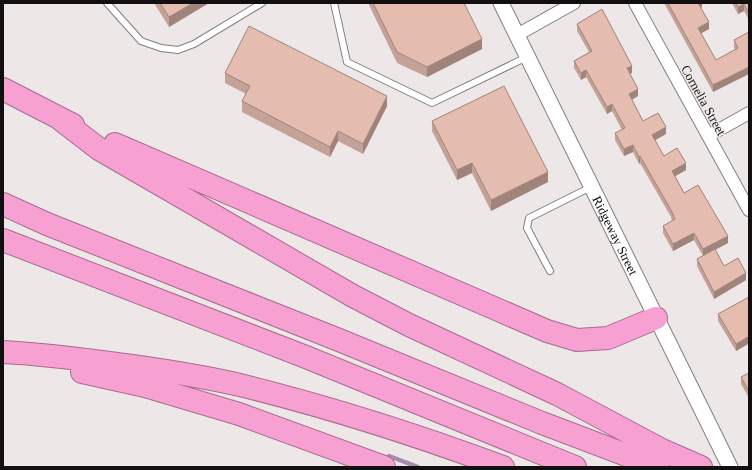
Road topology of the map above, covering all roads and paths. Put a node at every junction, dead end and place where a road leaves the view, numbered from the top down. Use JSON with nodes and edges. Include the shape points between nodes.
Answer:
{"nodes":[{"id":1,"x":106,"y":3,"type":"edge"},
{"id":2,"x":262,"y":3,"type":"edge"},
{"id":3,"x":334,"y":3,"type":"edge"},
{"id":4,"x":501,"y":3,"type":"edge"},
{"id":5,"x":574,"y":3,"type":"edge"},
{"id":6,"x":635,"y":3,"type":"edge"},
{"id":7,"x":517,"y":35,"type":"junction"},
{"id":8,"x":527,"y":57,"type":"junction"},
{"id":9,"x":3,"y":89,"type":"edge"},
{"id":10,"x":749,"y":113,"type":"edge"},
{"id":11,"x":60,"y":119,"type":"junction"},
{"id":12,"x":708,"y":136,"type":"junction"},
{"id":13,"x":591,"y":187,"type":"junction"},
{"id":14,"x":3,"y":204,"type":"edge"},
{"id":15,"x":749,"y":210,"type":"edge"},
{"id":16,"x":3,"y":240,"type":"edge"},
{"id":17,"x":550,"y":271,"type":"dead end"},
{"id":18,"x":656,"y":318,"type":"junction"},
{"id":19,"x":9,"y":352,"type":"edge"},
{"id":20,"x":660,"y":459,"type":"edge"},
{"id":21,"x":384,"y":467,"type":"edge"},
{"id":22,"x":503,"y":467,"type":"edge"},
{"id":23,"x":575,"y":467,"type":"edge"},
{"id":24,"x":701,"y":467,"type":"edge"},
{"id":25,"x":730,"y":467,"type":"edge"}],
"edges":[{"from":1,"to":2,"type":"lane","via":[[141,41],[161,48],[178,50],[194,44]]},
{"from":3,"to":8,"type":"lane","via":[[347,62],[432,103]]},
{"from":4,"to":7,"type":"street","name":"Ridgeway Street"},
{"from":5,"to":7,"type":"street"},
{"from":6,"to":12,"type":"street","name":"Cornelia Street"},
{"from":7,"to":8,"type":"street","name":"Ridgeway Street"},
{"from":8,"to":13,"type":"street","name":"Ridgeway Street"},
{"from":9,"to":11,"type":"highway"},
{"from":10,"to":12,"type":"street"},
{"from":11,"to":18,"type":"highway","via":[[548,332],[576,340],[608,338]]},
{"from":11,"to":20,"type":"highway","via":[[99,149],[353,296],[556,394]]},
{"from":12,"to":15,"type":"street","name":"Cornelia Street"},
{"from":13,"to":17,"type":"lane","via":[[529,218],[527,228]]},
{"from":13,"to":18,"type":"street","name":"Ridgeway Street"},
{"from":14,"to":20,"type":"highway","via":[[54,227],[542,423]]},
{"from":16,"to":23,"type":"highway","via":[[306,357]]},
{"from":18,"to":25,"type":"street","name":"Ridgeway Street"},
{"from":19,"to":21,"type":"highway","via":[[145,386],[239,414]]},
{"from":19,"to":22,"type":"highway","via":[[84,359],[239,385],[387,427]]},
{"from":20,"to":24,"type":"highway"}]}
